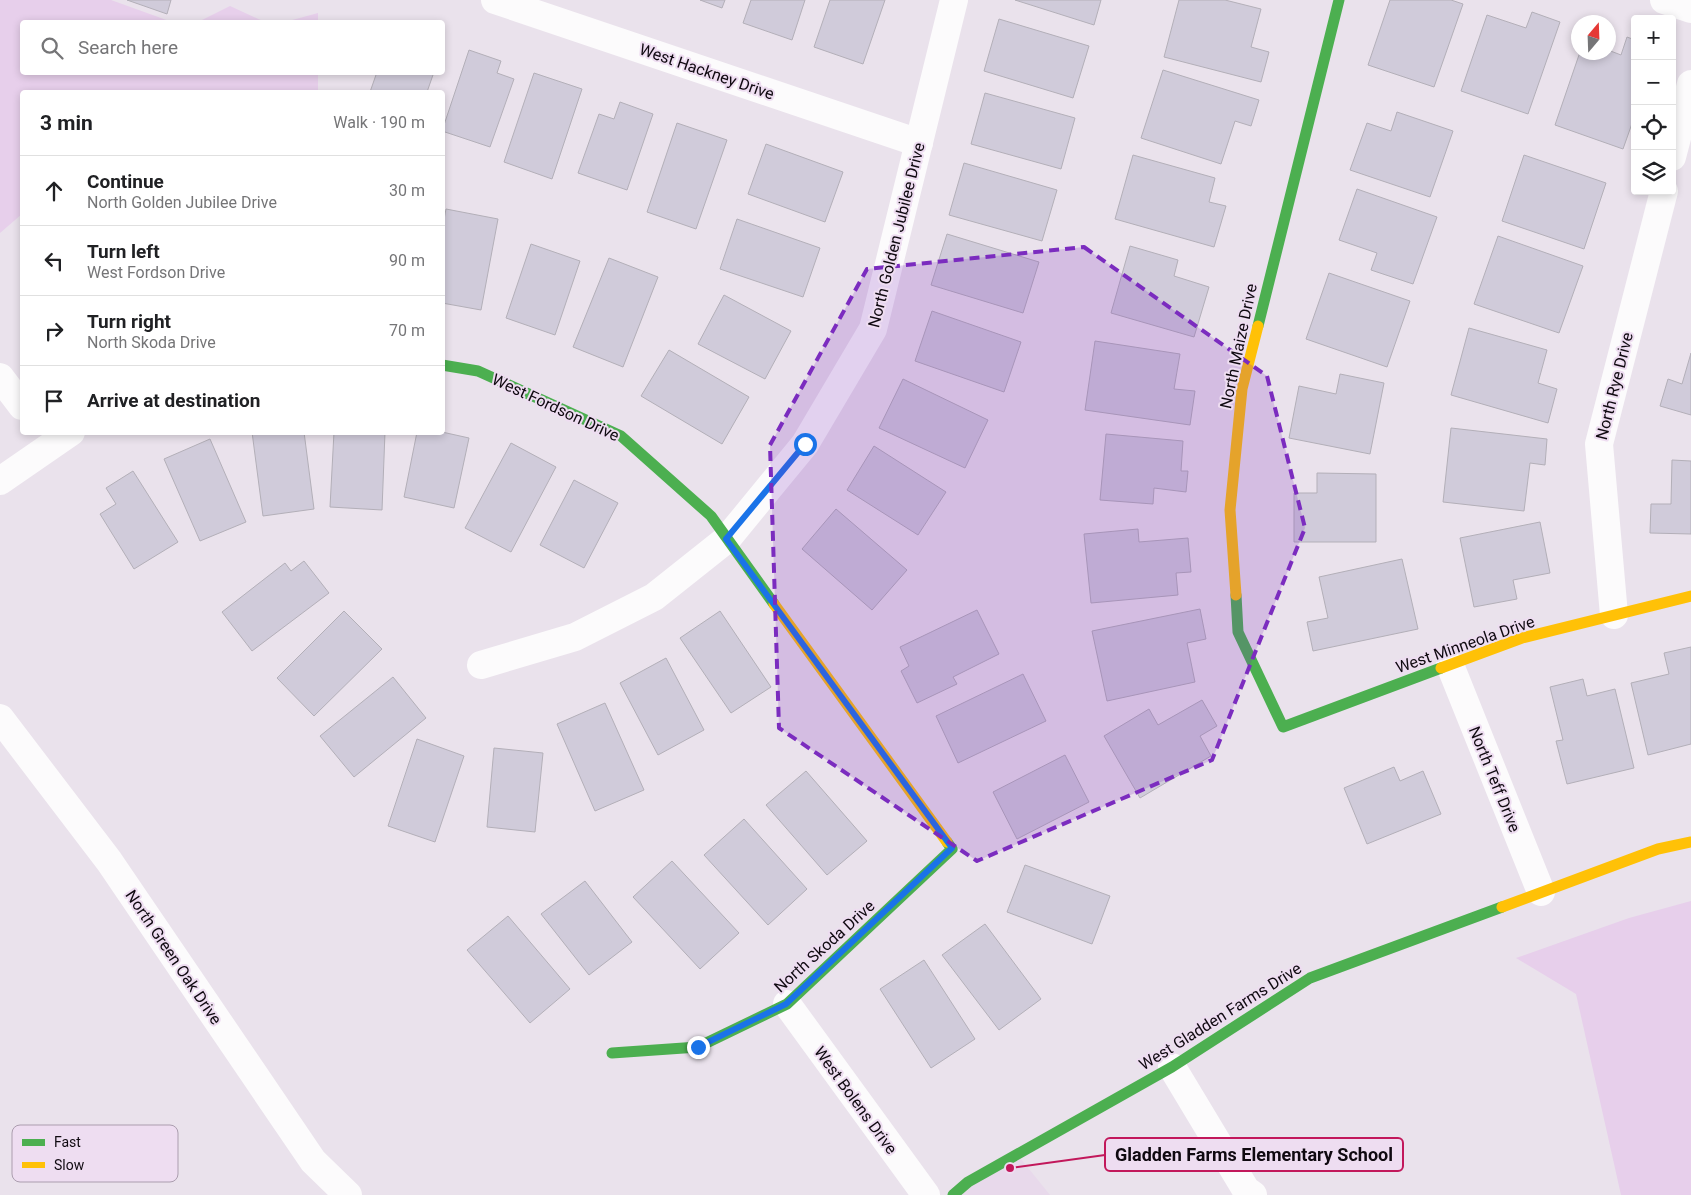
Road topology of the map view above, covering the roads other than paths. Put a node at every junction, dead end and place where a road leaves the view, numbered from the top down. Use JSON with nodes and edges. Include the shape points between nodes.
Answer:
{"nodes":[{"id":1,"x":495,"y":0,"type":"edge"},
{"id":2,"x":954,"y":0,"type":"edge"},
{"id":3,"x":1339,"y":0,"type":"edge"},
{"id":4,"x":1664,"y":0,"type":"edge"},
{"id":5,"x":1691,"y":10,"type":"edge"},
{"id":6,"x":1691,"y":84,"type":"edge"},
{"id":7,"x":919,"y":143,"type":"junction"},
{"id":8,"x":1674,"y":150,"type":"edge"},
{"id":9,"x":1663,"y":195,"type":"edge"},
{"id":10,"x":445,"y":366,"type":"edge"},
{"id":11,"x":0,"y":377,"type":"edge"},
{"id":12,"x":20,"y":403,"type":"edge"},
{"id":13,"x":56,"y":437,"type":"edge"},
{"id":14,"x":0,"y":481,"type":"edge"},
{"id":15,"x":726,"y":539,"type":"junction"},
{"id":16,"x":1691,"y":596,"type":"edge"},
{"id":17,"x":1614,"y":615,"type":"junction"},
{"id":18,"x":481,"y":665,"type":"dead end"},
{"id":19,"x":1450,"y":665,"type":"junction"},
{"id":20,"x":0,"y":718,"type":"edge"},
{"id":21,"x":1283,"y":727,"type":"joint"},
{"id":22,"x":1691,"y":842,"type":"edge"},
{"id":23,"x":952,"y":848,"type":"joint"},
{"id":24,"x":1541,"y":892,"type":"junction"},
{"id":25,"x":786,"y":1004,"type":"junction"},
{"id":26,"x":612,"y":1053,"type":"dead end"},
{"id":27,"x":1172,"y":1067,"type":"junction"},
{"id":28,"x":348,"y":1195,"type":"edge"},
{"id":29,"x":926,"y":1195,"type":"edge"},
{"id":30,"x":953,"y":1195,"type":"edge"},
{"id":31,"x":1253,"y":1195,"type":"edge"}],
"edges":[{"from":1,"to":7,"type":"street","name":"West Hackney Drive"},
{"from":2,"to":7,"type":"street","name":"North Golden Jubilee Drive"},
{"from":3,"to":21,"type":"street","name":"North Maize Drive","via":[[1242,389],[1230,510],[1238,632]]},
{"from":4,"to":5,"type":"street"},
{"from":6,"to":8,"type":"street"},
{"from":7,"to":15,"type":"street","name":"North Golden Jubilee Drive","via":[[873,329],[805,444]]},
{"from":9,"to":17,"type":"street","name":"North Rye Drive","via":[[1599,444]]},
{"from":10,"to":15,"type":"street","name":"West Fordson Drive","via":[[478,371],[621,436],[711,516]]},
{"from":11,"to":12,"type":"street"},
{"from":13,"to":14,"type":"street"},
{"from":15,"to":18,"type":"street","name":"North Golden Jubilee Drive","via":[[654,597],[575,637]]},
{"from":15,"to":23,"type":"street","name":"West Fordson Drive"},
{"from":16,"to":17,"type":"street","name":"West Minneola Drive"},
{"from":17,"to":19,"type":"street","name":"West Minneola Drive","via":[[1522,638]]},
{"from":19,"to":21,"type":"street","name":"West Minneola Drive"},
{"from":19,"to":24,"type":"street","name":"North Teff Drive"},
{"from":20,"to":28,"type":"street","name":"North Green Oak Drive","via":[[109,861],[313,1161]]},
{"from":22,"to":24,"type":"street","name":"West Gladden Farms Drive","via":[[1658,849]]},
{"from":23,"to":25,"type":"street","name":"North Skoda Drive"},
{"from":24,"to":27,"type":"street","name":"West Gladden Farms Drive","via":[[1310,978]]},
{"from":25,"to":26,"type":"street","name":"North Skoda Drive","via":[[698,1047]]},
{"from":25,"to":29,"type":"street","name":"West Bolens Drive"},
{"from":27,"to":30,"type":"street","name":"West Gladden Farms Drive","via":[[968,1182]]},
{"from":27,"to":31,"type":"street","via":[[1246,1190]]}]}
